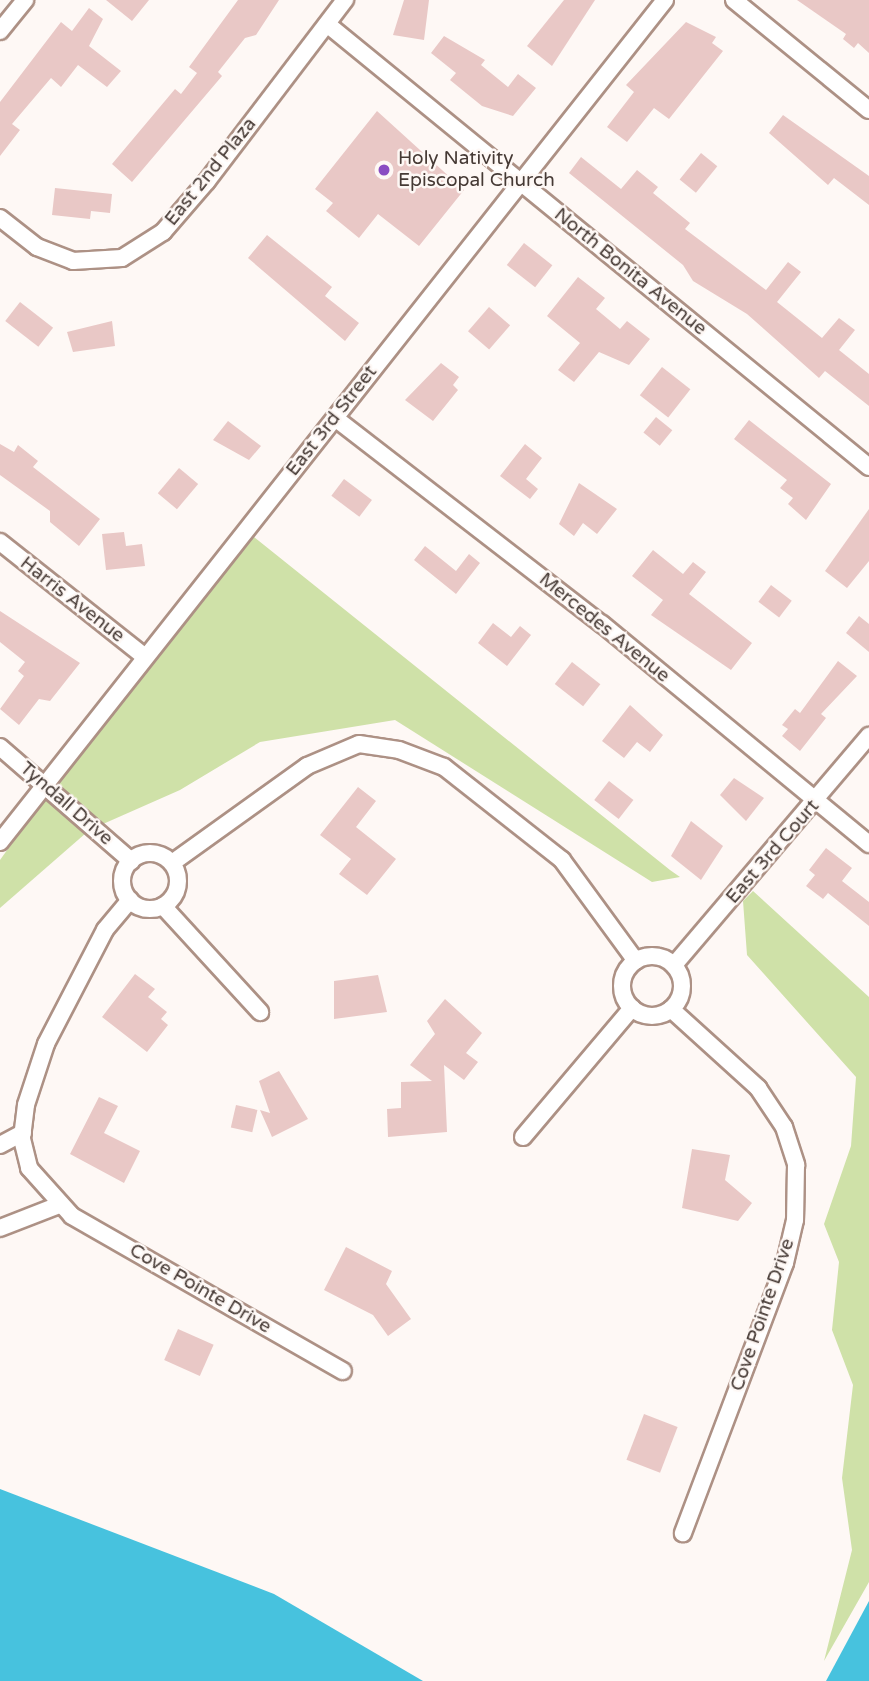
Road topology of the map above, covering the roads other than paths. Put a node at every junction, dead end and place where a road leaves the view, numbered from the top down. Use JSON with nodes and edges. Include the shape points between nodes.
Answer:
{"nodes":[{"id":1,"x":26,"y":0,"type":"edge"},
{"id":2,"x":345,"y":0,"type":"edge"},
{"id":3,"x":666,"y":0,"type":"edge"},
{"id":4,"x":734,"y":0,"type":"edge"},
{"id":5,"x":327,"y":24,"type":"junction"},
{"id":6,"x":0,"y":32,"type":"edge"},
{"id":7,"x":869,"y":110,"type":"edge"},
{"id":8,"x":520,"y":182,"type":"junction"},
{"id":9,"x":0,"y":218,"type":"edge"},
{"id":10,"x":335,"y":418,"type":"junction"},
{"id":11,"x":869,"y":467,"type":"edge"},
{"id":12,"x":0,"y":542,"type":"edge"},
{"id":13,"x":145,"y":657,"type":"junction"},
{"id":14,"x":869,"y":736,"type":"edge"},
{"id":15,"x":0,"y":747,"type":"edge"},
{"id":16,"x":43,"y":783,"type":"junction"},
{"id":17,"x":817,"y":801,"type":"junction"},
{"id":18,"x":0,"y":842,"type":"edge"},
{"id":19,"x":869,"y":844,"type":"edge"},
{"id":20,"x":131,"y":861,"type":"junction"},
{"id":21,"x":172,"y":863,"type":"junction"},
{"id":22,"x":130,"y":900,"type":"junction"},
{"id":23,"x":163,"y":906,"type":"junction"},
{"id":24,"x":636,"y":961,"type":"junction"},
{"id":25,"x":674,"y":965,"type":"junction"},
{"id":26,"x":632,"y":1009,"type":"junction"},
{"id":27,"x":671,"y":1009,"type":"junction"},
{"id":28,"x":260,"y":1012,"type":"dead end"},
{"id":29,"x":23,"y":1133,"type":"junction"},
{"id":30,"x":523,"y":1137,"type":"dead end"},
{"id":31,"x":0,"y":1145,"type":"edge"},
{"id":32,"x":60,"y":1205,"type":"junction"},
{"id":33,"x":0,"y":1228,"type":"edge"},
{"id":34,"x":343,"y":1371,"type":"dead end"},
{"id":35,"x":683,"y":1533,"type":"dead end"}],
"edges":[{"from":1,"to":6,"type":"street"},
{"from":2,"to":5,"type":"street","name":"East 2nd Plaza"},
{"from":3,"to":8,"type":"street","name":"East 3rd Street"},
{"from":4,"to":7,"type":"street"},
{"from":5,"to":8,"type":"street","name":"North Bonita Avenue"},
{"from":5,"to":9,"type":"street","name":"East 2nd Plaza","via":[[208,181],[163,232],[122,258],[73,261],[37,247]]},
{"from":8,"to":10,"type":"street","name":"East 3rd Street"},
{"from":8,"to":11,"type":"street","name":"North Bonita Avenue"},
{"from":10,"to":13,"type":"street","name":"East 3rd Street"},
{"from":10,"to":17,"type":"street","name":"Mercedes Avenue"},
{"from":12,"to":13,"type":"street","name":"Harris Avenue"},
{"from":13,"to":16,"type":"street","name":"East 3rd Street"},
{"from":14,"to":17,"type":"street","name":"East 3rd Court"},
{"from":15,"to":16,"type":"street","name":"Tyndall Drive"},
{"from":16,"to":18,"type":"street","name":"East 3rd Street"},
{"from":16,"to":20,"type":"street","name":"Tyndall Drive"},
{"from":17,"to":19,"type":"street","name":"Mercedes Avenue"},
{"from":17,"to":25,"type":"street","name":"East 3rd Court"},
{"from":20,"to":21,"type":"street","via":[[147,854]]},
{"from":20,"to":22,"type":"street","via":[[123,877]]},
{"from":21,"to":23,"type":"street","via":[[178,888]]},
{"from":21,"to":24,"type":"street","via":[[307,766],[359,744],[398,750],[444,767],[562,859]]},
{"from":22,"to":23,"type":"street","via":[[149,909]]},
{"from":22,"to":29,"type":"street","name":"Cove Pointe Drive","via":[[105,930],[46,1044]]},
{"from":23,"to":28,"type":"street"},
{"from":24,"to":25,"type":"street","via":[[661,957]]},
{"from":24,"to":26,"type":"street","via":[[622,982]]},
{"from":25,"to":27,"type":"street","via":[[682,989]]},
{"from":26,"to":27,"type":"street","via":[[649,1016]]},
{"from":26,"to":30,"type":"street"},
{"from":27,"to":35,"type":"street","name":"Cove Pointe Drive","via":[[758,1088],[783,1127],[796,1165],[795,1220],[785,1263]]},
{"from":29,"to":31,"type":"street"},
{"from":29,"to":32,"type":"street","name":"Cove Pointe Drive","via":[[29,1168]]},
{"from":32,"to":33,"type":"street"},
{"from":32,"to":34,"type":"street","name":"Cove Pointe Drive"}]}
